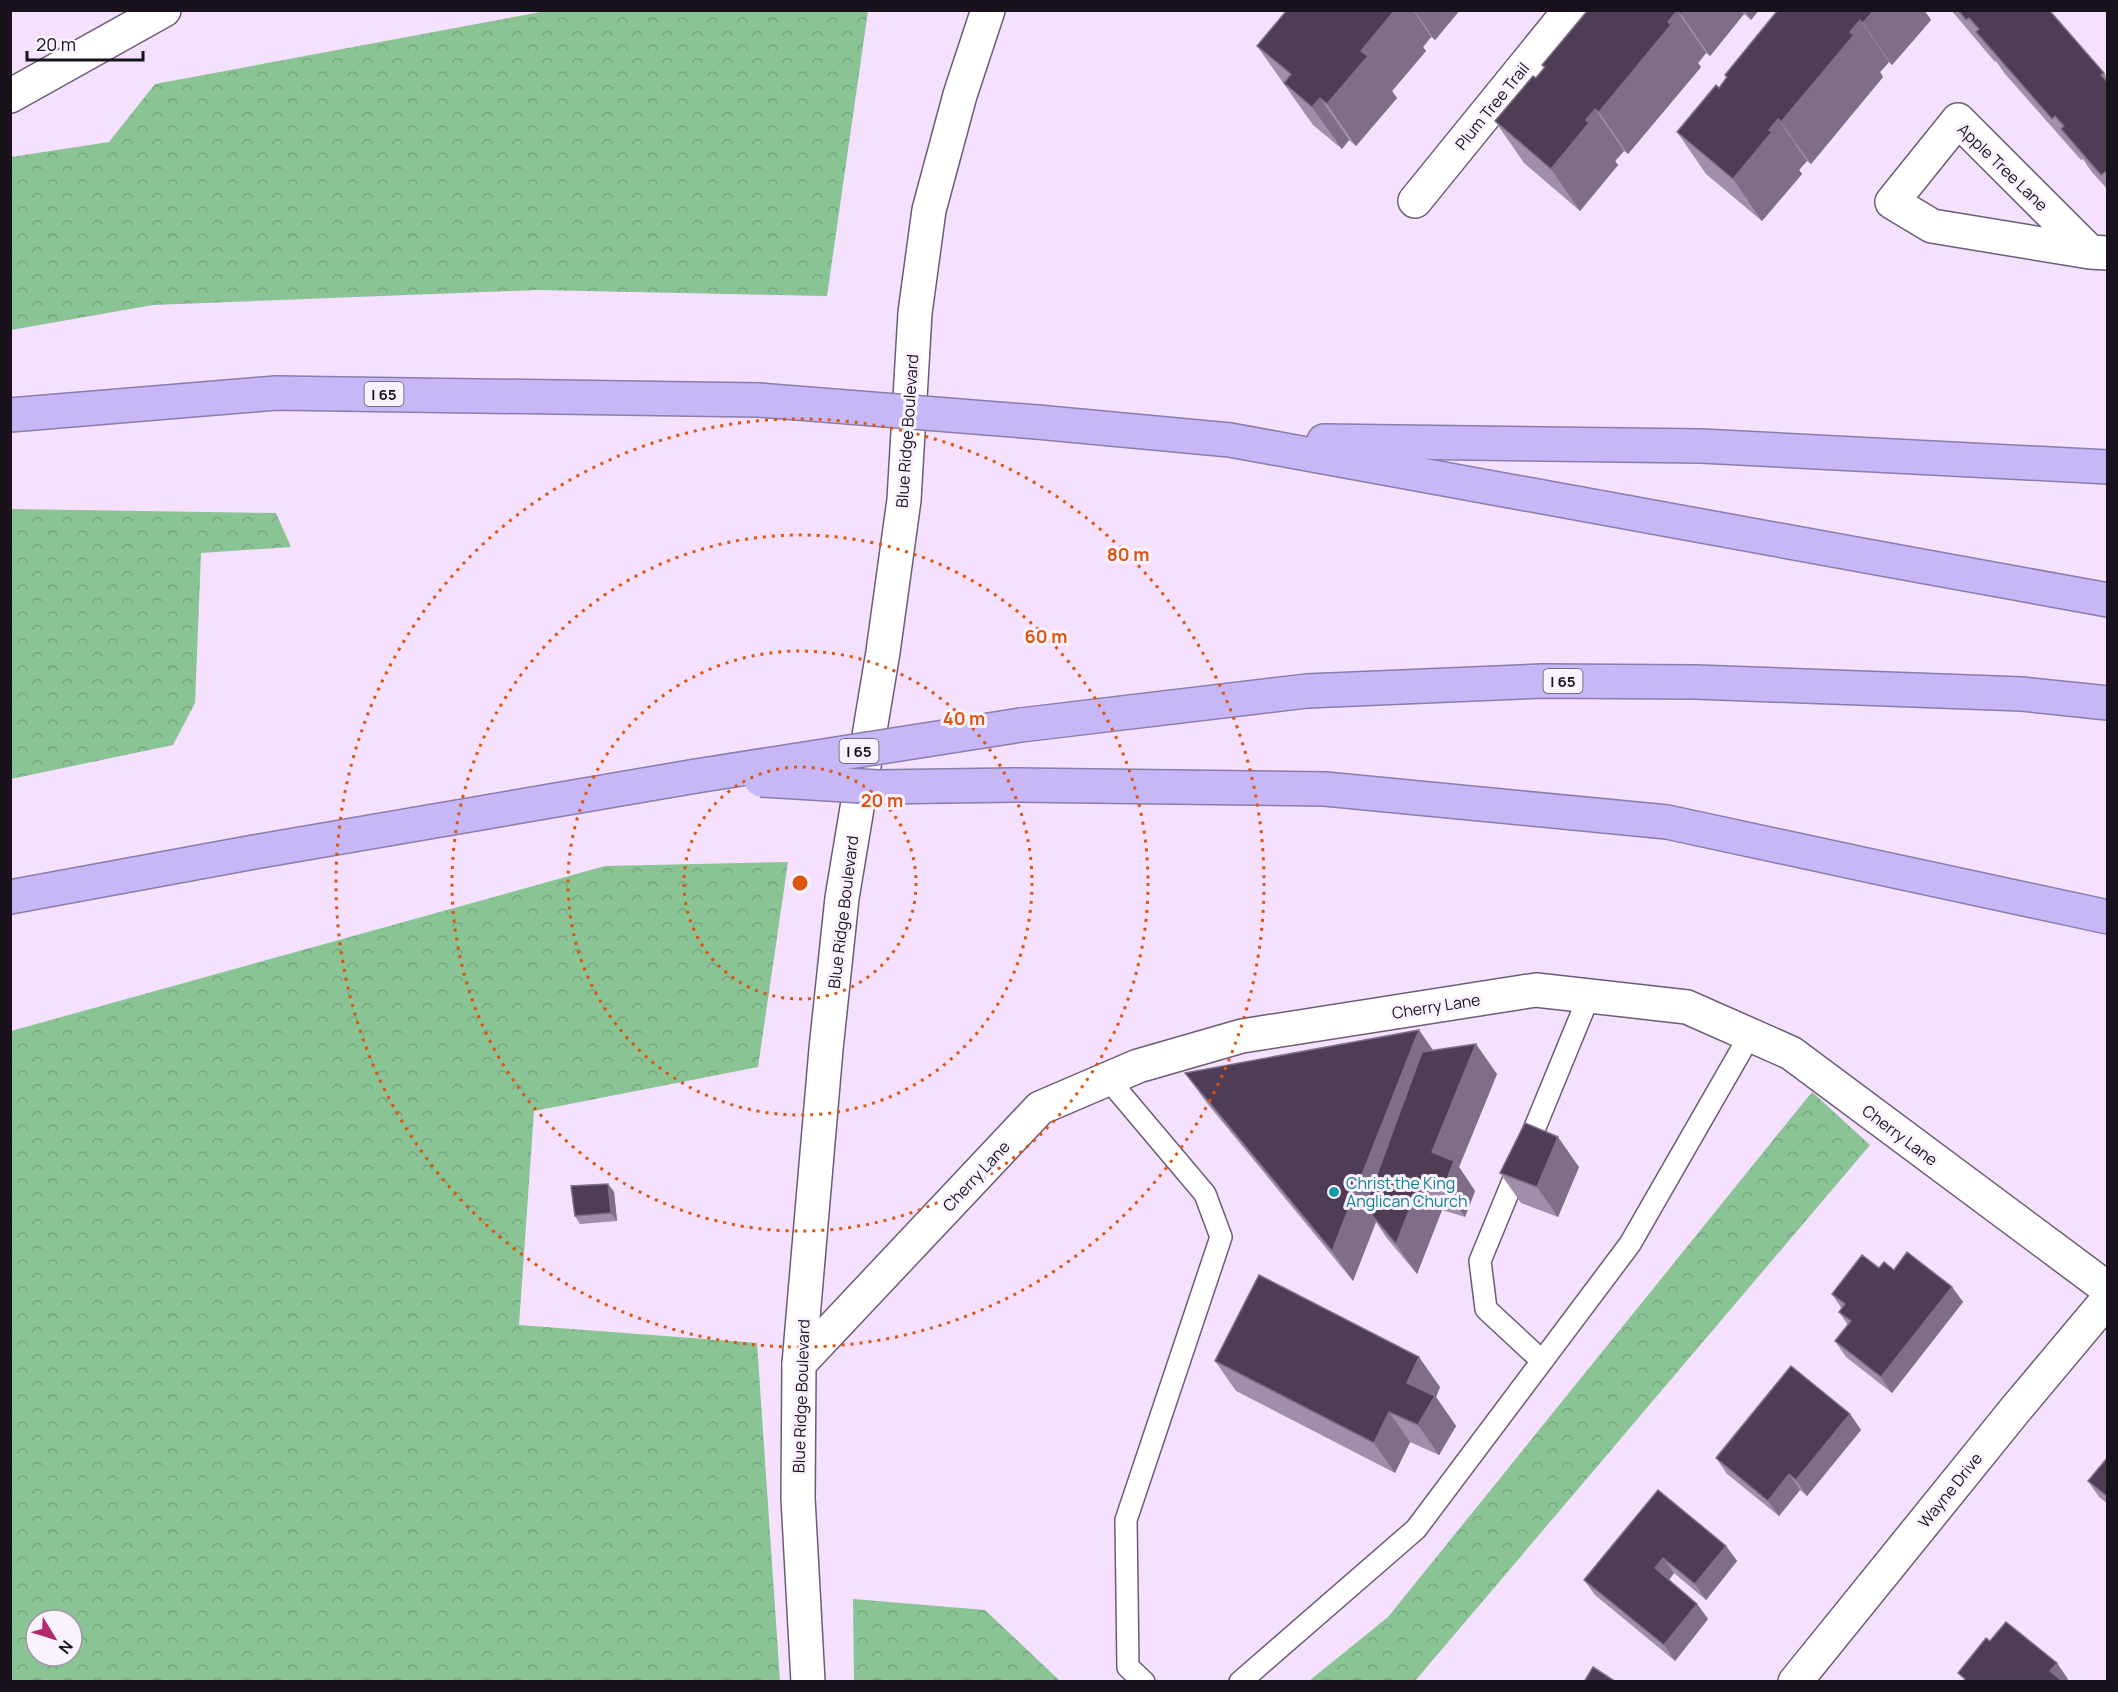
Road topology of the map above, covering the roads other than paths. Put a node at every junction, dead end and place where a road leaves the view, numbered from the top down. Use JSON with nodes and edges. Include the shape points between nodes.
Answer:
{"nodes":[{"id":1,"x":164,"y":10,"type":"edge"},
{"id":2,"x":988,"y":10,"type":"edge"},
{"id":3,"x":1570,"y":10,"type":"edge"},
{"id":4,"x":10,"y":96,"type":"edge"},
{"id":5,"x":1415,"y":201,"type":"dead end"},
{"id":6,"x":2098,"y":253,"type":"edge"},
{"id":7,"x":10,"y":415,"type":"edge"},
{"id":8,"x":1230,"y":440,"type":"junction"},
{"id":9,"x":2108,"y":466,"type":"edge"},
{"id":10,"x":2108,"y":600,"type":"edge"},
{"id":11,"x":2108,"y":703,"type":"edge"},
{"id":12,"x":696,"y":776,"type":"junction"},
{"id":13,"x":10,"y":897,"type":"edge"},
{"id":14,"x":2108,"y":917,"type":"edge"},
{"id":15,"x":1589,"y":996,"type":"junction"},
{"id":16,"x":1750,"y":1035,"type":"junction"},
{"id":17,"x":1108,"y":1079,"type":"junction"},
{"id":18,"x":2108,"y":1289,"type":"edge"},
{"id":19,"x":2108,"y":1299,"type":"edge"},
{"id":20,"x":1542,"y":1361,"type":"junction"},
{"id":21,"x":799,"y":1364,"type":"junction"},
{"id":22,"x":808,"y":1682,"type":"edge"},
{"id":23,"x":1144,"y":1682,"type":"edge"},
{"id":24,"x":1240,"y":1682,"type":"edge"},
{"id":25,"x":1795,"y":1682,"type":"edge"}],
"edges":[{"from":1,"to":4,"type":"street"},
{"from":2,"to":21,"type":"street","name":"Blue Ridge Boulevard","via":[[960,94],[929,210],[915,313],[904,500],[842,898]]},
{"from":3,"to":5,"type":"street","name":"Plum Tree Trail"},
{"from":6,"to":6,"type":"street","name":"Apple Tree Lane","via":[[1958,120],[1892,202],[1932,226]]},
{"from":7,"to":8,"type":"highway","number":"I 65","bridge":true,"via":[[276,393],[758,400]]},
{"from":8,"to":9,"type":"highway","via":[[1701,446]]},
{"from":8,"to":10,"type":"highway","number":"I 65"},
{"from":11,"to":12,"type":"highway","number":"I 65","bridge":true,"via":[[2022,694],[1707,682],[1542,681],[1307,691],[1021,725]]},
{"from":12,"to":13,"type":"highway","number":"I 65"},
{"from":12,"to":14,"type":"highway","bridge":true,"via":[[878,787],[1325,789],[1667,822]]},
{"from":15,"to":16,"type":"street","name":"Cherry Lane","via":[[1687,1007]]},
{"from":15,"to":17,"type":"street","name":"Cherry Lane","via":[[1536,990],[1242,1036],[1138,1066]]},
{"from":15,"to":20,"type":"lane","via":[[1480,1261],[1486,1309]]},
{"from":16,"to":18,"type":"street","name":"Cherry Lane","via":[[1791,1053]]},
{"from":16,"to":20,"type":"lane","via":[[1630,1244]]},
{"from":17,"to":21,"type":"street","name":"Cherry Lane","via":[[1040,1108]]},
{"from":17,"to":23,"type":"lane","via":[[1205,1194],[1221,1237],[1126,1520],[1128,1667]]},
{"from":19,"to":25,"type":"street","name":"Wayne Drive"},
{"from":20,"to":24,"type":"lane","via":[[1416,1529]]},
{"from":21,"to":22,"type":"street","name":"Blue Ridge Boulevard","via":[[798,1498]]}]}
